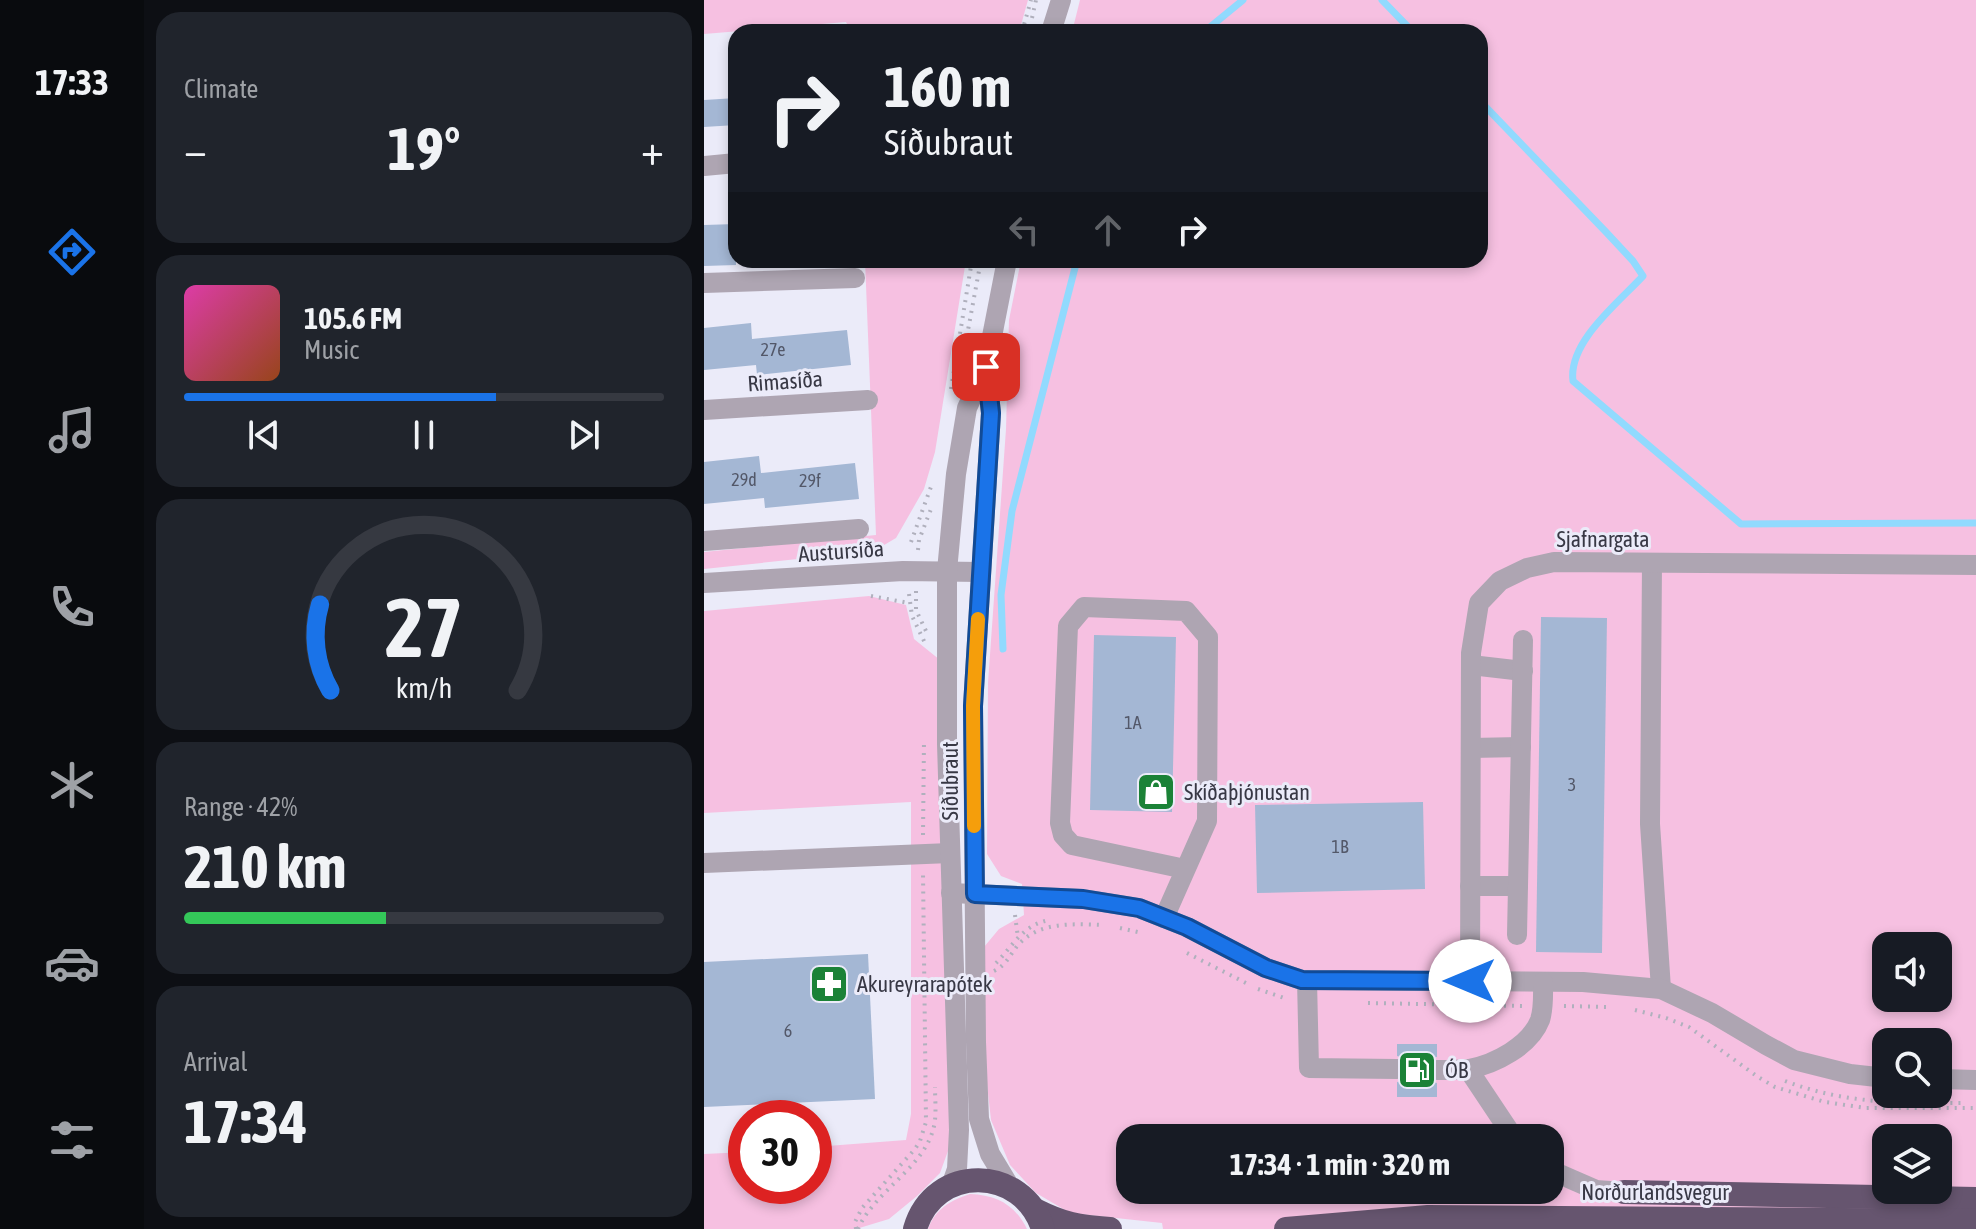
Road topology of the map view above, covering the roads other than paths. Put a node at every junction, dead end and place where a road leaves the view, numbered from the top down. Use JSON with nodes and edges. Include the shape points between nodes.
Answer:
{"nodes":[{"id":1,"x":1061,"y":0,"type":"edge"},
{"id":2,"x":1054,"y":24,"type":"edge"},
{"id":3,"x":728,"y":164,"type":"edge"},
{"id":4,"x":704,"y":166,"type":"edge"},
{"id":5,"x":1005,"y":268,"type":"edge"},
{"id":6,"x":855,"y":278,"type":"dead end"},
{"id":7,"x":704,"y":283,"type":"edge"},
{"id":8,"x":986,"y":367,"type":"junction"},
{"id":9,"x":868,"y":400,"type":"dead end"},
{"id":10,"x":704,"y":410,"type":"edge"},
{"id":11,"x":859,"y":529,"type":"dead end"},
{"id":12,"x":704,"y":541,"type":"edge"},
{"id":13,"x":1652,"y":563,"type":"junction"},
{"id":14,"x":1976,"y":565,"type":"edge"},
{"id":15,"x":947,"y":571,"type":"junction"},
{"id":16,"x":981,"y":572,"type":"junction"},
{"id":17,"x":704,"y":583,"type":"edge"},
{"id":18,"x":1523,"y":640,"type":"dead end"},
{"id":19,"x":1471,"y":665,"type":"junction"},
{"id":20,"x":1523,"y":671,"type":"junction"},
{"id":21,"x":1521,"y":747,"type":"junction"},
{"id":22,"x":1471,"y":748,"type":"junction"},
{"id":23,"x":950,"y":853,"type":"junction"},
{"id":24,"x":704,"y":863,"type":"edge"},
{"id":25,"x":1185,"y":869,"type":"junction"},
{"id":26,"x":1470,"y":886,"type":"junction"},
{"id":27,"x":1518,"y":886,"type":"junction"},
{"id":28,"x":951,"y":893,"type":"junction"},
{"id":29,"x":975,"y":894,"type":"junction"},
{"id":30,"x":1164,"y":918,"type":"junction"},
{"id":31,"x":1517,"y":935,"type":"dead end"},
{"id":32,"x":1307,"y":980,"type":"junction"},
{"id":33,"x":1470,"y":981,"type":"junction"},
{"id":34,"x":1543,"y":982,"type":"junction"},
{"id":35,"x":1661,"y":989,"type":"junction"},
{"id":36,"x":1397,"y":1069,"type":"tunnel mouth"},
{"id":37,"x":1468,"y":1069,"type":"junction"},
{"id":38,"x":1437,"y":1070,"type":"tunnel mouth"},
{"id":39,"x":1872,"y":1076,"type":"edge"},
{"id":40,"x":1952,"y":1079,"type":"edge"},
{"id":41,"x":1976,"y":1080,"type":"edge"},
{"id":42,"x":1505,"y":1124,"type":"edge"},
{"id":43,"x":1564,"y":1176,"type":"edge"},
{"id":44,"x":951,"y":1186,"type":"junction"},
{"id":45,"x":1010,"y":1187,"type":"junction"},
{"id":46,"x":1624,"y":1192,"type":"joint"},
{"id":47,"x":1976,"y":1199,"type":"edge"},
{"id":48,"x":1039,"y":1219,"type":"edge"},
{"id":49,"x":1976,"y":1221,"type":"edge"},
{"id":50,"x":910,"y":1226,"type":"edge"},
{"id":51,"x":1110,"y":1229,"type":"edge"},
{"id":52,"x":1286,"y":1229,"type":"edge"}],
"edges":[{"from":1,"to":2,"type":"street"},
{"from":3,"to":4,"type":"street"},
{"from":5,"to":8,"type":"street","name":"Síðubraut"},
{"from":6,"to":7,"type":"street"},
{"from":8,"to":15,"type":"street","name":"Síðubraut","via":[[967,408]]},
{"from":8,"to":16,"type":"street","name":"Síðubraut","via":[[991,413]]},
{"from":9,"to":10,"type":"street","name":"Rimasíða"},
{"from":11,"to":12,"type":"street"},
{"from":13,"to":14,"type":"street","name":"Sjafnargata"},
{"from":13,"to":19,"type":"street","name":"Sjafnargata","via":[[1554,562],[1500,581],[1479,603]]},
{"from":13,"to":35,"type":"street","via":[[1650,824]]},
{"from":15,"to":16,"type":"street","name":"Austursíða"},
{"from":15,"to":17,"type":"street","name":"Austursíða"},
{"from":15,"to":23,"type":"street","name":"Síðubraut"},
{"from":16,"to":29,"type":"street","name":"Síðubraut","via":[[973,706]]},
{"from":18,"to":20,"type":"street"},
{"from":19,"to":20,"type":"street"},
{"from":19,"to":22,"type":"street","name":"Sjafnargata"},
{"from":20,"to":21,"type":"street"},
{"from":21,"to":22,"type":"street"},
{"from":21,"to":27,"type":"street"},
{"from":22,"to":26,"type":"street","name":"Sjafnargata"},
{"from":23,"to":24,"type":"street"},
{"from":23,"to":28,"type":"street","name":"Síðubraut"},
{"from":25,"to":25,"type":"street","via":[[1207,821],[1208,637],[1186,611],[1084,607],[1068,626],[1063,835],[1072,845]]},
{"from":25,"to":30,"type":"street"},
{"from":26,"to":27,"type":"street"},
{"from":26,"to":33,"type":"street","name":"Sjafnargata"},
{"from":27,"to":31,"type":"street"},
{"from":28,"to":29,"type":"street"},
{"from":28,"to":44,"type":"street","name":"Síðubraut","via":[[959,1130]]},
{"from":29,"to":30,"type":"street","via":[[1083,899],[1139,908]]},
{"from":29,"to":45,"type":"street","name":"Síðubraut","via":[[979,1119],[990,1154]]},
{"from":30,"to":32,"type":"street","via":[[1266,968]]},
{"from":32,"to":33,"type":"street"},
{"from":32,"to":36,"type":"street","via":[[1309,1068]]},
{"from":33,"to":34,"type":"street"},
{"from":34,"to":35,"type":"street"},
{"from":34,"to":37,"type":"street","via":[[1543,1006],[1533,1031],[1500,1058]]},
{"from":35,"to":39,"type":"street","via":[[1794,1060]]},
{"from":37,"to":38,"type":"street"},
{"from":37,"to":42,"type":"street"},
{"from":40,"to":41,"type":"street"},
{"from":43,"to":46,"type":"street","via":[[1596,1190]]},
{"from":44,"to":45,"type":"highway","via":[[981,1180]]},
{"from":44,"to":50,"type":"highway"},
{"from":45,"to":48,"type":"highway"},
{"from":46,"to":47,"type":"highway"},
{"from":48,"to":51,"type":"highway"},
{"from":49,"to":52,"type":"highway","name":"Norðurlandsvegur","via":[[1428,1217]]}]}
